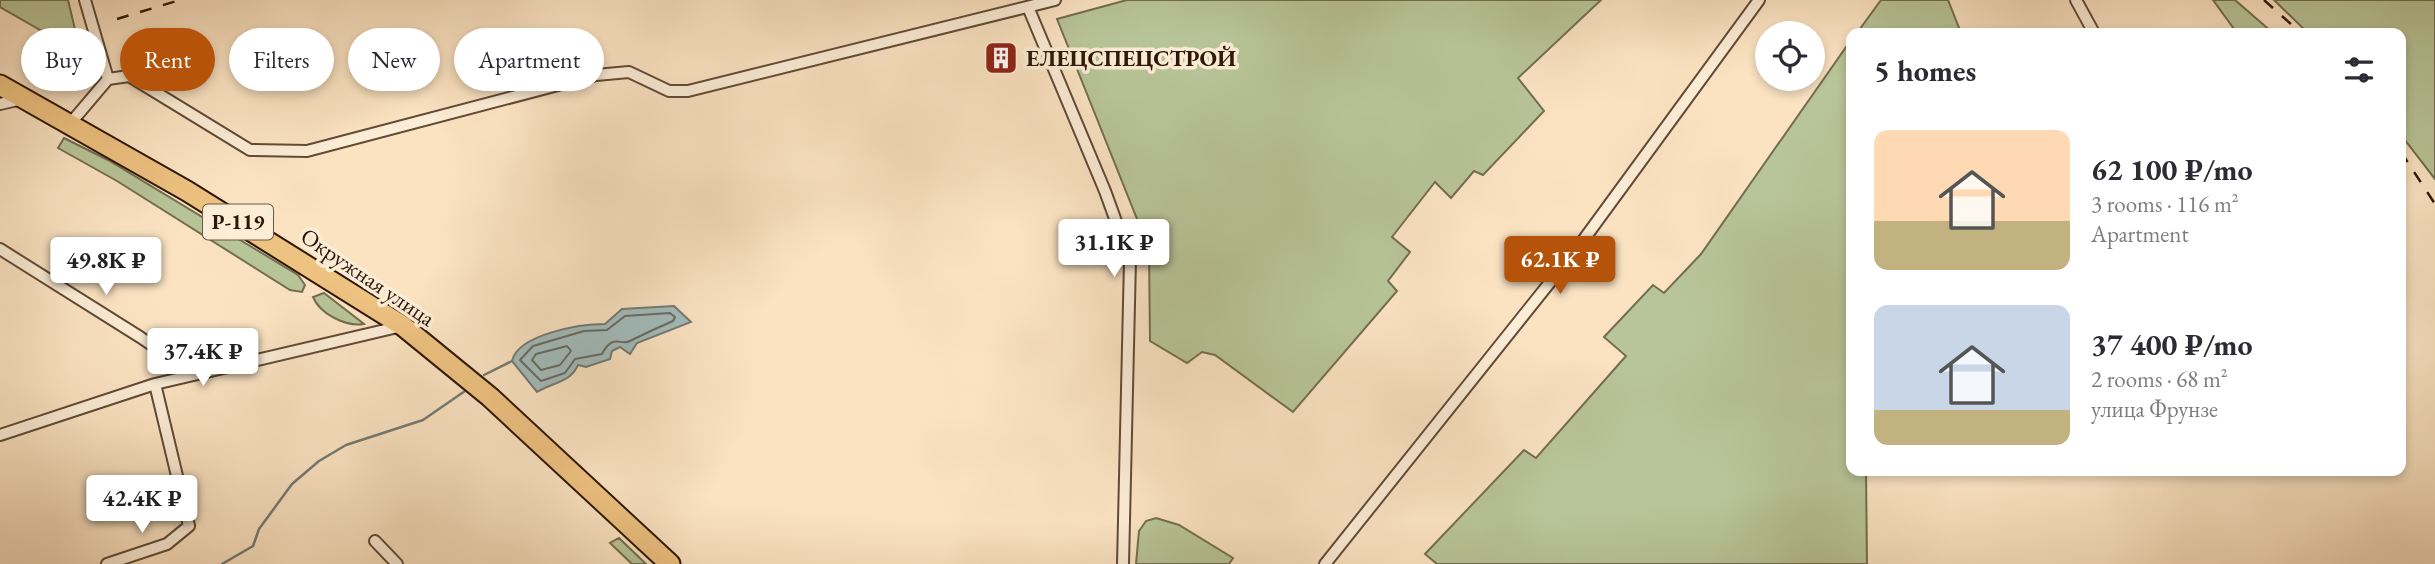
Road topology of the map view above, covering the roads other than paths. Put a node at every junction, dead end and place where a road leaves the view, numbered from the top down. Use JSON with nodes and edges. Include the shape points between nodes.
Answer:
{"nodes":[{"id":1,"x":85,"y":0,"type":"edge"},
{"id":2,"x":1055,"y":0,"type":"edge"},
{"id":3,"x":1759,"y":0,"type":"edge"},
{"id":4,"x":2076,"y":0,"type":"edge"},
{"id":5,"x":1028,"y":6,"type":"junction"},
{"id":6,"x":2091,"y":28,"type":"edge"},
{"id":7,"x":108,"y":79,"type":"junction"},
{"id":8,"x":0,"y":85,"type":"edge"},
{"id":9,"x":25,"y":98,"type":"junction"},
{"id":10,"x":0,"y":104,"type":"edge"},
{"id":11,"x":69,"y":125,"type":"junction"},
{"id":12,"x":0,"y":249,"type":"edge"},
{"id":13,"x":402,"y":326,"type":"junction"},
{"id":14,"x":194,"y":374,"type":"junction"},
{"id":15,"x":155,"y":384,"type":"junction"},
{"id":16,"x":0,"y":435,"type":"edge"},
{"id":17,"x":375,"y":541,"type":"dead end"},
{"id":18,"x":107,"y":564,"type":"edge"},
{"id":19,"x":397,"y":564,"type":"edge"},
{"id":20,"x":670,"y":564,"type":"edge"},
{"id":21,"x":1123,"y":564,"type":"edge"},
{"id":22,"x":1325,"y":564,"type":"edge"}],
"edges":[{"from":1,"to":7,"type":"street"},
{"from":2,"to":5,"type":"street"},
{"from":3,"to":22,"type":"street","via":[[1579,246]]},
{"from":4,"to":6,"type":"street"},
{"from":5,"to":7,"type":"street","via":[[688,92],[670,91],[629,72],[596,75],[307,151],[250,150],[129,76]]},
{"from":5,"to":21,"type":"street","via":[[1130,260]]},
{"from":7,"to":11,"type":"street"},
{"from":8,"to":9,"type":"highway","name":"Окружная улица","number":"Р-119"},
{"from":9,"to":10,"type":"street"},
{"from":9,"to":11,"type":"highway","name":"Окружная улица","number":"Р-119"},
{"from":11,"to":13,"type":"highway","name":"Окружная улица","number":"Р-119","via":[[187,191]]},
{"from":12,"to":14,"type":"street"},
{"from":13,"to":14,"type":"street"},
{"from":13,"to":20,"type":"highway","name":"Окружная улица","number":"Р-119","via":[[490,397]]},
{"from":14,"to":15,"type":"street"},
{"from":15,"to":16,"type":"street"},
{"from":15,"to":18,"type":"street","via":[[189,526],[167,544]]},
{"from":17,"to":19,"type":"street"}]}
